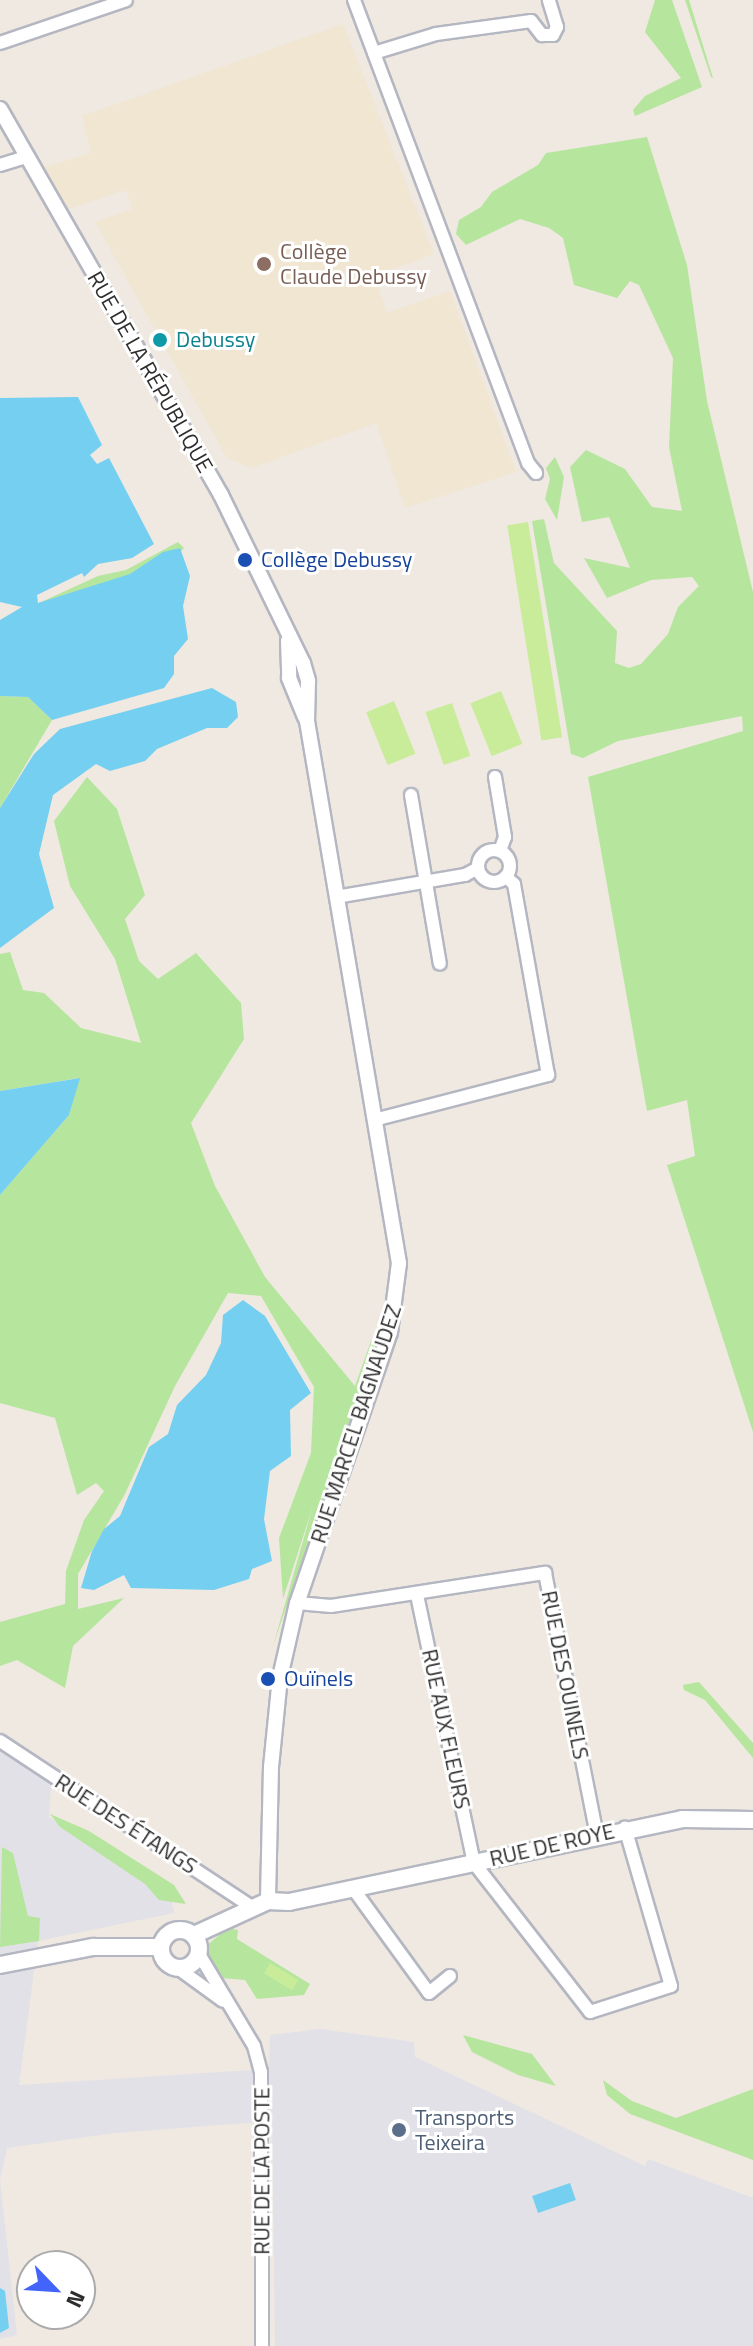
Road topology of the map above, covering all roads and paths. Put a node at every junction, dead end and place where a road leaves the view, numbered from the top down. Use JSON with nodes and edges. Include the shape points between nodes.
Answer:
{"nodes":[{"id":1,"x":126,"y":0,"type":"edge"},
{"id":2,"x":354,"y":0,"type":"edge"},
{"id":3,"x":550,"y":2,"type":"edge"},
{"id":4,"x":531,"y":21,"type":"junction"},
{"id":5,"x":0,"y":43,"type":"edge"},
{"id":6,"x":374,"y":53,"type":"junction"},
{"id":7,"x":0,"y":109,"type":"edge"},
{"id":8,"x":26,"y":157,"type":"junction"},
{"id":9,"x":0,"y":165,"type":"edge"},
{"id":10,"x":536,"y":473,"type":"dead end"},
{"id":11,"x":495,"y":777,"type":"dead end"},
{"id":12,"x":411,"y":795,"type":"dead end"},
{"id":13,"x":321,"y":805,"type":"joint"},
{"id":14,"x":500,"y":851,"type":"junction"},
{"id":15,"x":478,"y":868,"type":"junction"},
{"id":16,"x":506,"y":877,"type":"junction"},
{"id":17,"x":427,"y":882,"type":"junction"},
{"id":18,"x":336,"y":897,"type":"junction"},
{"id":19,"x":440,"y":964,"type":"dead end"},
{"id":20,"x":374,"y":1120,"type":"junction"},
{"id":21,"x":417,"y":1595,"type":"junction"},
{"id":22,"x":297,"y":1603,"type":"junction"},
{"id":23,"x":0,"y":1741,"type":"edge"},
{"id":24,"x":753,"y":1820,"type":"edge"},
{"id":25,"x":625,"y":1828,"type":"junction"},
{"id":26,"x":597,"y":1835,"type":"junction"},
{"id":27,"x":474,"y":1863,"type":"junction"},
{"id":28,"x":352,"y":1887,"type":"junction"},
{"id":29,"x":260,"y":1904,"type":"junction"},
{"id":30,"x":194,"y":1935,"type":"junction"},
{"id":31,"x":160,"y":1947,"type":"junction"},
{"id":32,"x":199,"y":1954,"type":"junction"},
{"id":33,"x":0,"y":1965,"type":"edge"},
{"id":34,"x":179,"y":1969,"type":"junction"},
{"id":35,"x":450,"y":1976,"type":"dead end"},
{"id":36,"x":228,"y":2005,"type":"junction"},
{"id":37,"x":262,"y":2346,"type":"edge"}],
"edges":[{"from":1,"to":5,"type":"street"},
{"from":2,"to":6,"type":"street"},
{"from":3,"to":4,"type":"street"},
{"from":3,"to":4,"type":"street","via":[[557,27],[553,35],[542,35]]},
{"from":4,"to":6,"type":"street","via":[[436,34]]},
{"from":6,"to":10,"type":"street"},
{"from":7,"to":8,"type":"street","name":"RUE DE LA RÉPUBLIQUE"},
{"from":8,"to":9,"type":"street"},
{"from":8,"to":13,"type":"street","name":"RUE DE LA RÉPUBLIQUE","via":[[258,566],[308,681],[307,721]]},
{"from":11,"to":14,"type":"street","via":[[505,837]]},
{"from":12,"to":17,"type":"street"},
{"from":13,"to":18,"type":"street","name":"RUE MARCEL BAGNAUDEZ"},
{"from":14,"to":15,"type":"street","via":[[484,853]]},
{"from":14,"to":16,"type":"street","via":[[510,862]]},
{"from":15,"to":16,"type":"street","via":[[492,882]]},
{"from":15,"to":17,"type":"street"},
{"from":16,"to":20,"type":"street","via":[[514,884],[548,1075]]},
{"from":17,"to":18,"type":"street"},
{"from":17,"to":19,"type":"street"},
{"from":18,"to":20,"type":"street","name":"RUE MARCEL BAGNAUDEZ"},
{"from":20,"to":22,"type":"street","name":"RUE MARCEL BAGNAUDEZ","via":[[399,1289],[390,1332]]},
{"from":21,"to":22,"type":"street","name":"RUE DES OUINELS","via":[[309,1608]]},
{"from":21,"to":26,"type":"street","name":"RUE DES OUINELS","via":[[545,1573]]},
{"from":21,"to":27,"type":"street","name":"RUE AUX FLEURS"},
{"from":22,"to":29,"type":"street","name":"RUE MARCEL BAGNAUDEZ","via":[[275,1716]]},
{"from":23,"to":29,"type":"street","name":"RUE DES ÉTANGS"},
{"from":24,"to":25,"type":"main road","name":"RUE DE ROYE","via":[[699,1817]]},
{"from":25,"to":26,"type":"main road","name":"RUE DE ROYE"},
{"from":25,"to":27,"type":"street","via":[[671,1986],[590,2012]]},
{"from":26,"to":27,"type":"main road","name":"RUE DE ROYE"},
{"from":27,"to":28,"type":"main road","name":"RUE DE ROYE"},
{"from":28,"to":29,"type":"main road","name":"RUE DE ROYE"},
{"from":28,"to":35,"type":"street","via":[[429,1993]]},
{"from":29,"to":30,"type":"main road","name":"RUE DE ROYE"},
{"from":30,"to":31,"type":"main road","via":[[172,1931]]},
{"from":30,"to":32,"type":"main road"},
{"from":31,"to":33,"type":"main road","via":[[93,1947]]},
{"from":31,"to":34,"type":"main road","via":[[163,1959]]},
{"from":32,"to":34,"type":"main road","via":[[192,1965]]},
{"from":32,"to":36,"type":"street","name":"RUE DE LA POSTE"},
{"from":34,"to":36,"type":"street","name":"RUE DE LA POSTE"},
{"from":36,"to":37,"type":"street","name":"RUE DE LA POSTE","via":[[254,2046],[261,2072]]}]}
